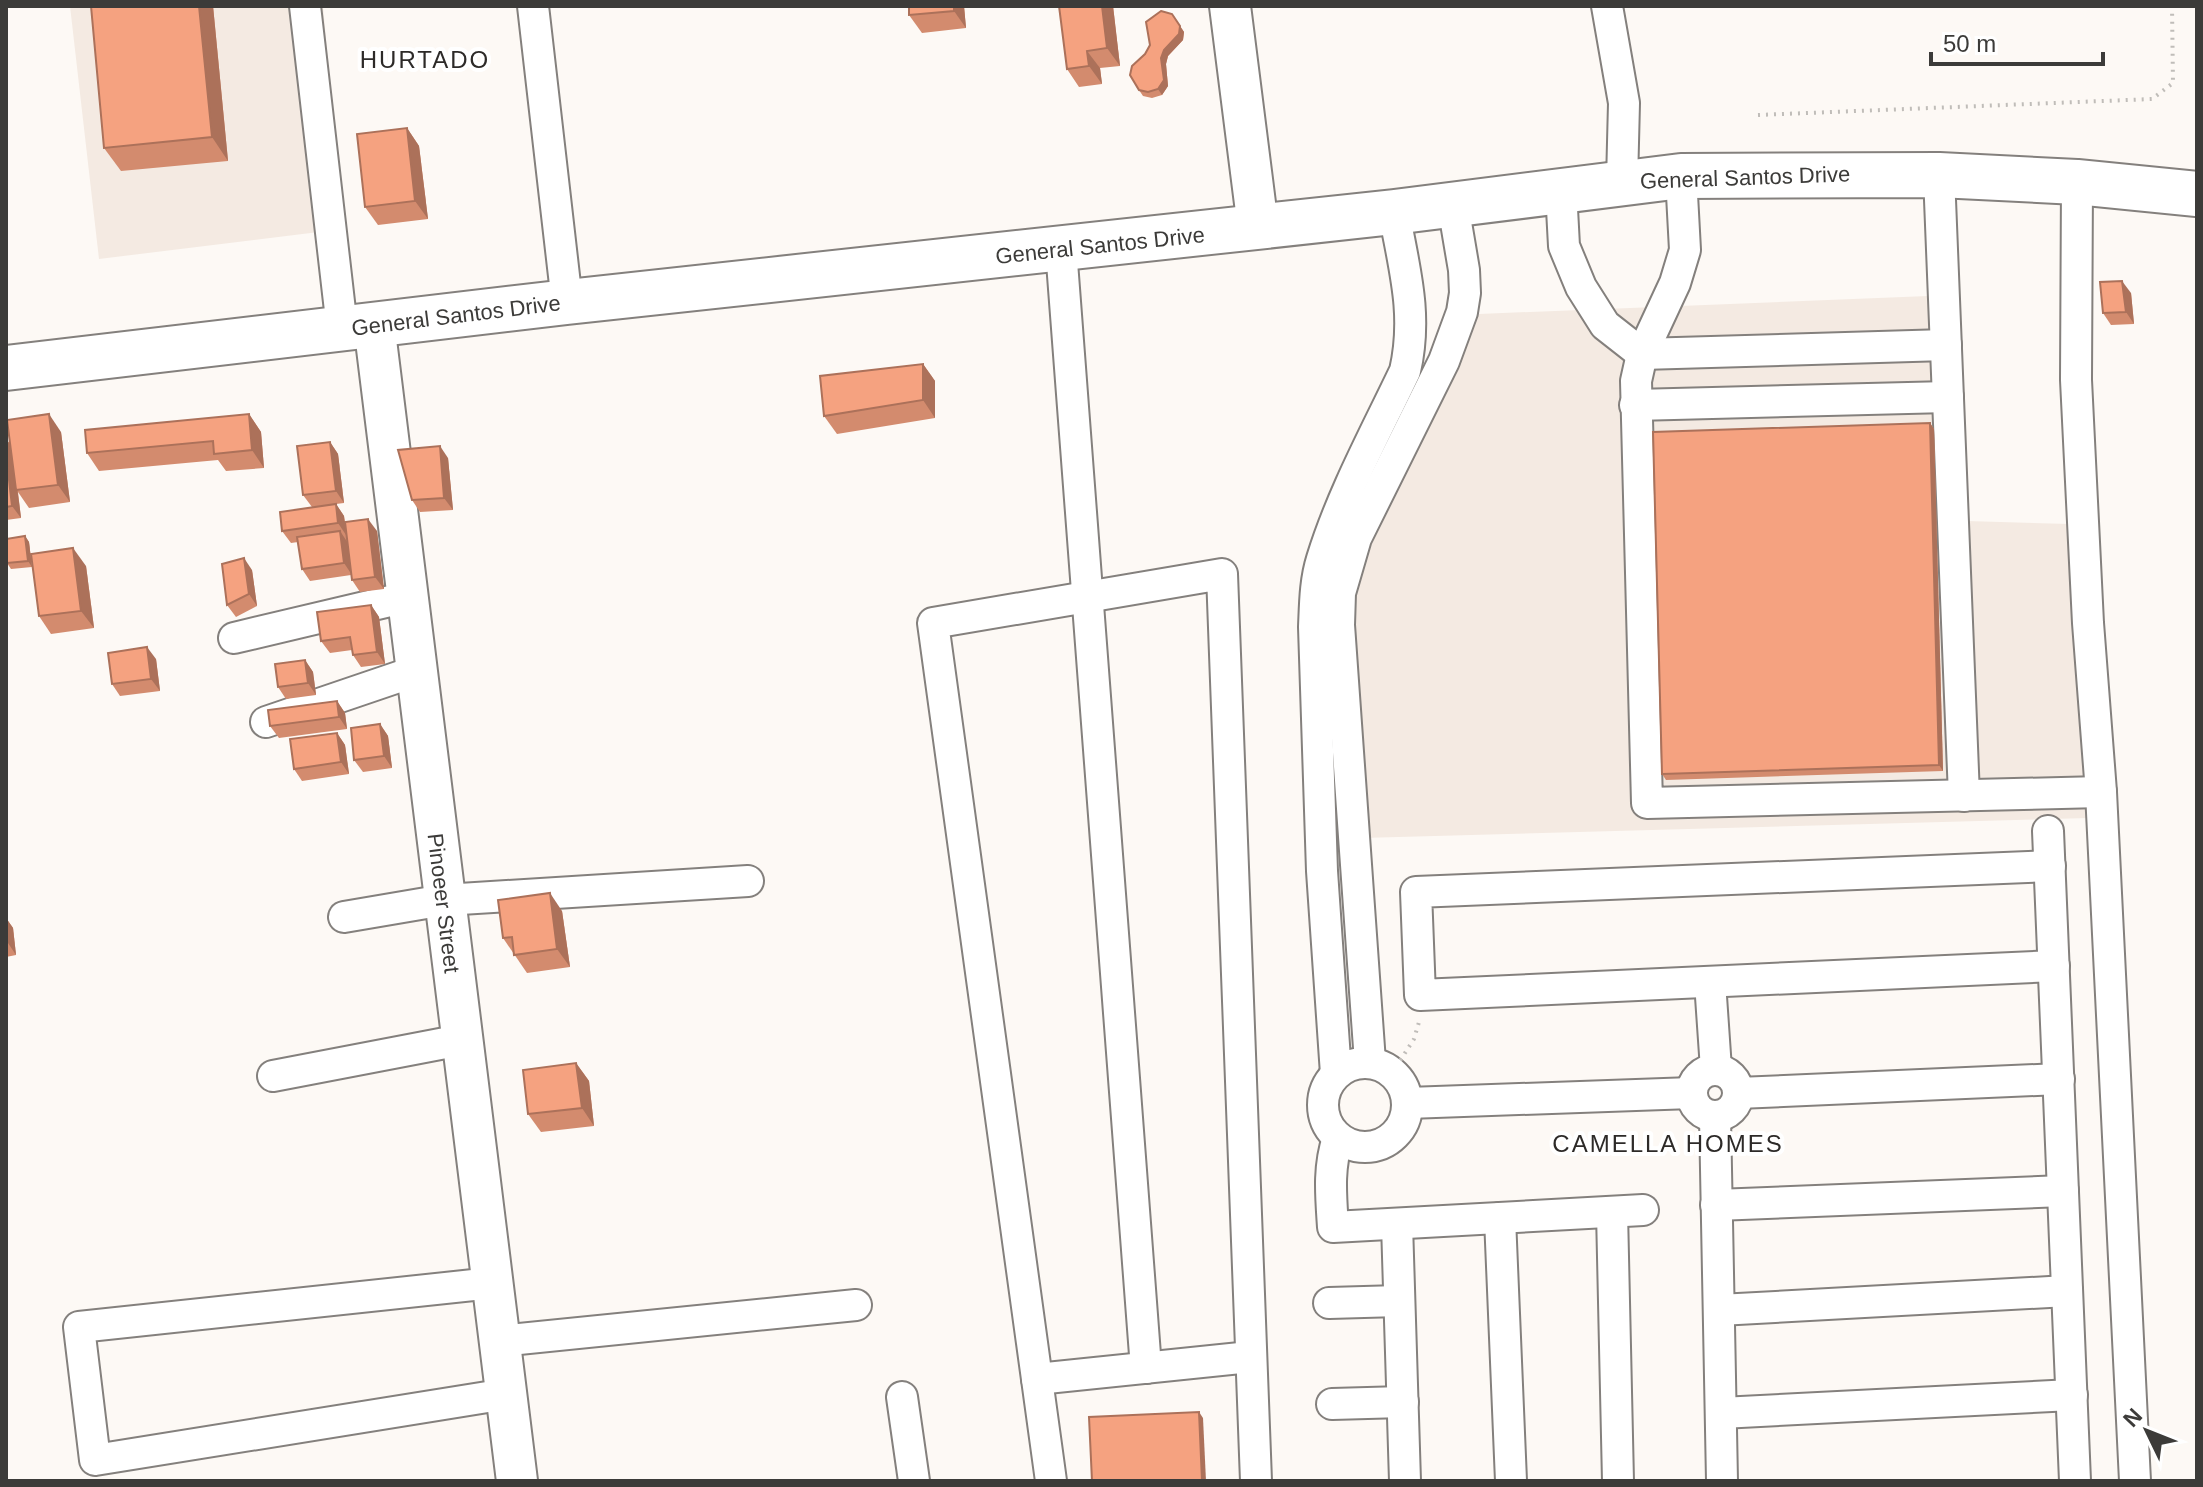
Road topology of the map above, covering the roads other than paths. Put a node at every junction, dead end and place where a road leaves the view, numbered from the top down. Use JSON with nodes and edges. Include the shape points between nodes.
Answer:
{"nodes":[{"id":1,"x":305,"y":6,"type":"edge"},
{"id":2,"x":533,"y":6,"type":"edge"},
{"id":3,"x":1230,"y":6,"type":"edge"},
{"id":4,"x":1607,"y":6,"type":"edge"},
{"id":5,"x":1939,"y":175,"type":"junction"},
{"id":6,"x":1681,"y":176,"type":"junction"},
{"id":7,"x":1622,"y":182,"type":"junction"},
{"id":8,"x":2077,"y":182,"type":"junction"},
{"id":9,"x":1561,"y":190,"type":"junction"},
{"id":10,"x":2197,"y":194,"type":"edge"},
{"id":11,"x":1453,"y":205,"type":"junction"},
{"id":12,"x":1394,"y":212,"type":"junction"},
{"id":13,"x":1258,"y":227,"type":"junction"},
{"id":14,"x":1061,"y":249,"type":"junction"},
{"id":15,"x":567,"y":302,"type":"junction"},
{"id":16,"x":358,"y":326,"type":"junction"},
{"id":17,"x":1946,"y":345,"type":"junction"},
{"id":18,"x":1642,"y":354,"type":"junction"},
{"id":19,"x":6,"y":368,"type":"edge"},
{"id":20,"x":1948,"y":397,"type":"junction"},
{"id":21,"x":1635,"y":405,"type":"junction"},
{"id":22,"x":407,"y":597,"type":"junction"},
{"id":23,"x":1087,"y":597,"type":"junction"},
{"id":24,"x":234,"y":638,"type":"dead end"},
{"id":25,"x":416,"y":671,"type":"junction"},
{"id":26,"x":266,"y":722,"type":"edge"},
{"id":27,"x":2101,"y":792,"type":"junction"},
{"id":28,"x":1964,"y":796,"type":"junction"},
{"id":29,"x":2048,"y":831,"type":"dead end"},
{"id":30,"x":2050,"y":866,"type":"junction"},
{"id":31,"x":748,"y":881,"type":"dead end"},
{"id":32,"x":444,"y":900,"type":"junction"},
{"id":33,"x":344,"y":917,"type":"dead end"},
{"id":34,"x":2054,"y":966,"type":"junction"},
{"id":35,"x":1710,"y":982,"type":"junction"},
{"id":36,"x":461,"y":1040,"type":"junction"},
{"id":37,"x":1381,"y":1067,"type":"junction"},
{"id":38,"x":1716,"y":1069,"type":"junction"},
{"id":39,"x":1336,"y":1074,"type":"junction"},
{"id":40,"x":273,"y":1076,"type":"dead end"},
{"id":41,"x":2059,"y":1079,"type":"junction"},
{"id":42,"x":1692,"y":1093,"type":"junction"},
{"id":43,"x":1738,"y":1093,"type":"junction"},
{"id":44,"x":1408,"y":1103,"type":"junction"},
{"id":45,"x":1715,"y":1117,"type":"junction"},
{"id":46,"x":1338,"y":1138,"type":"junction"},
{"id":47,"x":2063,"y":1191,"type":"junction"},
{"id":48,"x":1716,"y":1205,"type":"junction"},
{"id":49,"x":1643,"y":1210,"type":"dead end"},
{"id":50,"x":1612,"y":1212,"type":"junction"},
{"id":51,"x":1500,"y":1218,"type":"junction"},
{"id":52,"x":1397,"y":1224,"type":"junction"},
{"id":53,"x":492,"y":1283,"type":"junction"},
{"id":54,"x":2067,"y":1291,"type":"junction"},
{"id":55,"x":1399,"y":1301,"type":"junction"},
{"id":56,"x":1329,"y":1303,"type":"dead end"},
{"id":57,"x":856,"y":1305,"type":"dead end"},
{"id":58,"x":1719,"y":1310,"type":"junction"},
{"id":59,"x":499,"y":1341,"type":"junction"},
{"id":60,"x":1250,"y":1357,"type":"junction"},
{"id":61,"x":1146,"y":1368,"type":"junction"},
{"id":62,"x":1037,"y":1379,"type":"junction"},
{"id":63,"x":506,"y":1394,"type":"junction"},
{"id":64,"x":2072,"y":1395,"type":"junction"},
{"id":65,"x":902,"y":1397,"type":"dead end"},
{"id":66,"x":1403,"y":1402,"type":"junction"},
{"id":67,"x":1332,"y":1404,"type":"dead end"},
{"id":68,"x":1721,"y":1413,"type":"junction"},
{"id":69,"x":517,"y":1481,"type":"edge"},
{"id":70,"x":914,"y":1481,"type":"edge"},
{"id":71,"x":1051,"y":1481,"type":"edge"},
{"id":72,"x":1256,"y":1481,"type":"edge"},
{"id":73,"x":1405,"y":1481,"type":"edge"},
{"id":74,"x":1511,"y":1481,"type":"edge"},
{"id":75,"x":1618,"y":1481,"type":"edge"},
{"id":76,"x":1722,"y":1481,"type":"edge"},
{"id":77,"x":2075,"y":1481,"type":"edge"},
{"id":78,"x":2135,"y":1481,"type":"edge"}],
"edges":[{"from":1,"to":16,"type":"street"},
{"from":2,"to":15,"type":"street"},
{"from":3,"to":13,"type":"main road"},
{"from":4,"to":7,"type":"street","via":[[1624,103]]},
{"from":5,"to":6,"type":"highway","name":"General Santos Drive"},
{"from":5,"to":8,"type":"highway","name":"General Santos Drive"},
{"from":5,"to":17,"type":"street"},
{"from":6,"to":7,"type":"highway","name":"General Santos Drive"},
{"from":6,"to":18,"type":"street","via":[[1685,250]]},
{"from":7,"to":9,"type":"highway","name":"General Santos Drive"},
{"from":8,"to":10,"type":"highway","name":"General Santos Drive"},
{"from":8,"to":27,"type":"street","via":[[2076,380]]},
{"from":9,"to":11,"type":"highway","name":"General Santos Drive"},
{"from":9,"to":18,"type":"street","via":[[1564,246],[1581,287],[1605,325]]},
{"from":11,"to":12,"type":"highway","name":"General Santos Drive"},
{"from":11,"to":37,"type":"street","via":[[1464,270],[1462,312],[1444,361],[1356,538],[1340,593]]},
{"from":12,"to":13,"type":"highway","name":"General Santos Drive"},
{"from":12,"to":39,"type":"street","via":[[1412,321],[1411,345],[1405,371],[1333,528],[1316,590],[1322,871]]},
{"from":13,"to":14,"type":"highway","name":"General Santos Drive"},
{"from":14,"to":15,"type":"highway","name":"General Santos Drive"},
{"from":14,"to":23,"type":"street"},
{"from":15,"to":16,"type":"highway","name":"General Santos Drive"},
{"from":16,"to":19,"type":"highway","name":"General Santos Drive"},
{"from":16,"to":22,"type":"main road","name":"Pinoeer Street"},
{"from":17,"to":18,"type":"street"},
{"from":17,"to":20,"type":"street"},
{"from":18,"to":21,"type":"street"},
{"from":20,"to":21,"type":"street"},
{"from":20,"to":28,"type":"street"},
{"from":21,"to":28,"type":"street","via":[[1647,803]]},
{"from":22,"to":24,"type":"street"},
{"from":22,"to":25,"type":"main road","name":"Pinoeer Street"},
{"from":23,"to":60,"type":"street","via":[[1222,574]]},
{"from":23,"to":61,"type":"street"},
{"from":23,"to":62,"type":"street","via":[[933,623]]},
{"from":25,"to":26,"type":"street"},
{"from":25,"to":32,"type":"main road","name":"Pinoeer Street"},
{"from":27,"to":28,"type":"street"},
{"from":27,"to":78,"type":"street"},
{"from":29,"to":30,"type":"street"},
{"from":30,"to":34,"type":"street"},
{"from":30,"to":35,"type":"street","via":[[1416,892],[1420,995]]},
{"from":31,"to":32,"type":"street"},
{"from":32,"to":33,"type":"street"},
{"from":32,"to":36,"type":"main road","name":"Pinoeer Street"},
{"from":34,"to":35,"type":"street"},
{"from":34,"to":41,"type":"street"},
{"from":35,"to":38,"type":"street"},
{"from":36,"to":40,"type":"street"},
{"from":36,"to":53,"type":"main road","name":"Pinoeer Street"},
{"from":37,"to":39,"type":"street","via":[[1358,1063]]},
{"from":37,"to":44,"type":"street","via":[[1406,1091]]},
{"from":38,"to":42,"type":"street","via":[[1699,1076]]},
{"from":38,"to":43,"type":"street","via":[[1732,1077]]},
{"from":39,"to":46,"type":"street","via":[[1322,1106]]},
{"from":41,"to":43,"type":"street"},
{"from":41,"to":47,"type":"street"},
{"from":42,"to":44,"type":"street"},
{"from":42,"to":45,"type":"street","via":[[1698,1109]]},
{"from":43,"to":45,"type":"street","via":[[1732,1110]]},
{"from":44,"to":46,"type":"street","via":[[1402,1126],[1384,1143],[1360,1147]]},
{"from":45,"to":48,"type":"street"},
{"from":46,"to":52,"type":"street","via":[[1331,1159],[1333,1227]]},
{"from":47,"to":48,"type":"street"},
{"from":47,"to":54,"type":"street"},
{"from":48,"to":58,"type":"street"},
{"from":49,"to":50,"type":"street"},
{"from":50,"to":51,"type":"street"},
{"from":50,"to":75,"type":"street"},
{"from":51,"to":52,"type":"street"},
{"from":51,"to":74,"type":"street"},
{"from":52,"to":55,"type":"street"},
{"from":53,"to":59,"type":"main road","name":"Pinoeer Street"},
{"from":53,"to":63,"type":"street","via":[[79,1327],[95,1460]]},
{"from":54,"to":58,"type":"street"},
{"from":54,"to":64,"type":"street"},
{"from":55,"to":56,"type":"street"},
{"from":55,"to":66,"type":"street"},
{"from":57,"to":59,"type":"street"},
{"from":58,"to":68,"type":"street"},
{"from":59,"to":63,"type":"main road","name":"Pinoeer Street"},
{"from":60,"to":61,"type":"street"},
{"from":60,"to":72,"type":"street"},
{"from":61,"to":62,"type":"street"},
{"from":62,"to":71,"type":"street"},
{"from":63,"to":69,"type":"main road","name":"Pinoeer Street"},
{"from":64,"to":68,"type":"street"},
{"from":64,"to":77,"type":"street"},
{"from":65,"to":70,"type":"street"},
{"from":66,"to":67,"type":"street"},
{"from":66,"to":73,"type":"street"},
{"from":68,"to":76,"type":"street"}]}
